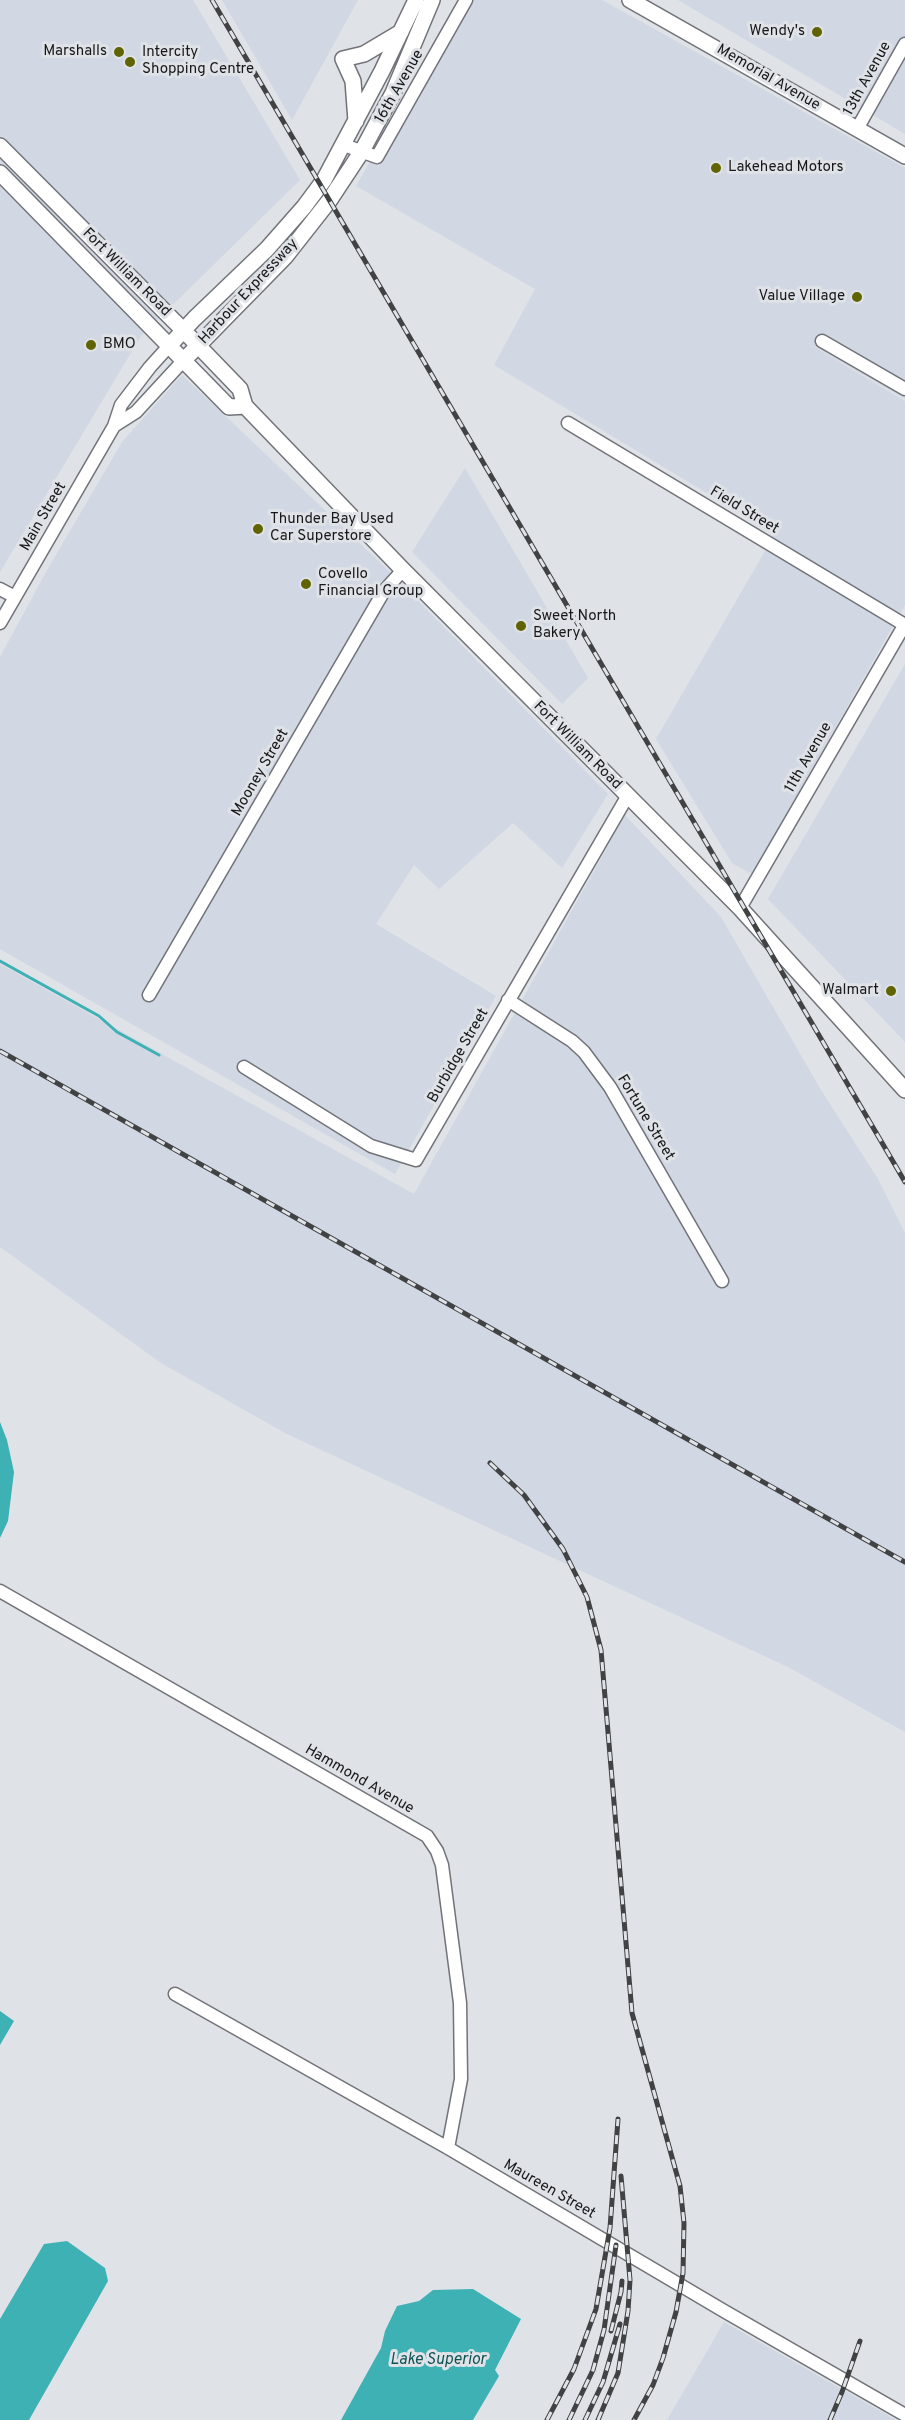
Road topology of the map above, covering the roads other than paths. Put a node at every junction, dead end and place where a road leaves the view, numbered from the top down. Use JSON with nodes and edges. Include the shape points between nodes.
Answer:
{"nodes":[{"id":1,"x":416,"y":0,"type":"edge"},
{"id":2,"x":432,"y":0,"type":"edge"},
{"id":3,"x":466,"y":0,"type":"edge"},
{"id":4,"x":630,"y":0,"type":"edge"},
{"id":5,"x":401,"y":32,"type":"junction"},
{"id":6,"x":905,"y":44,"type":"edge"},
{"id":7,"x":356,"y":121,"type":"junction"},
{"id":8,"x":857,"y":129,"type":"junction"},
{"id":9,"x":344,"y":145,"type":"junction"},
{"id":10,"x":0,"y":146,"type":"edge"},
{"id":11,"x":362,"y":151,"type":"junction"},
{"id":12,"x":905,"y":156,"type":"edge"},
{"id":13,"x":0,"y":173,"type":"edge"},
{"id":14,"x":183,"y":330,"type":"junction"},
{"id":15,"x":822,"y":341,"type":"dead end"},
{"id":16,"x":169,"y":346,"type":"junction"},
{"id":17,"x":198,"y":346,"type":"junction"},
{"id":18,"x":183,"y":361,"type":"junction"},
{"id":19,"x":905,"y":389,"type":"edge"},
{"id":20,"x":245,"y":406,"type":"junction"},
{"id":21,"x":568,"y":423,"type":"dead end"},
{"id":22,"x":114,"y":426,"type":"junction"},
{"id":23,"x":403,"y":570,"type":"junction"},
{"id":24,"x":0,"y":589,"type":"edge"},
{"id":25,"x":15,"y":597,"type":"junction"},
{"id":26,"x":0,"y":623,"type":"edge"},
{"id":27,"x":905,"y":625,"type":"edge"},
{"id":28,"x":627,"y":796,"type":"junction"},
{"id":29,"x":740,"y":908,"type":"junction"},
{"id":30,"x":149,"y":994,"type":"dead end"},
{"id":31,"x":508,"y":999,"type":"junction"},
{"id":32,"x":244,"y":1067,"type":"dead end"},
{"id":33,"x":905,"y":1090,"type":"edge"},
{"id":34,"x":722,"y":1281,"type":"dead end"},
{"id":35,"x":0,"y":1591,"type":"edge"},
{"id":36,"x":175,"y":1995,"type":"dead end"},
{"id":37,"x":448,"y":2148,"type":"junction"},
{"id":38,"x":905,"y":2415,"type":"edge"}],
"edges":[{"from":1,"to":5,"type":"main road","name":"Harbour Expressway"},
{"from":2,"to":11,"type":"main road","name":"Harbour Expressway","via":[[393,93]]},
{"from":3,"to":11,"type":"street","name":"16th Avenue","via":[[377,157]]},
{"from":4,"to":8,"type":"main road","name":"Memorial Avenue"},
{"from":5,"to":7,"type":"main road","name":"Harbour Expressway"},
{"from":5,"to":7,"type":"main road","via":[[364,54],[343,59],[353,81]]},
{"from":6,"to":8,"type":"street","name":"13th Avenue"},
{"from":7,"to":9,"type":"main road","name":"Harbour Expressway"},
{"from":8,"to":12,"type":"main road","name":"Memorial Avenue"},
{"from":9,"to":11,"type":"street"},
{"from":9,"to":14,"type":"main road","name":"Harbour Expressway","via":[[297,215]]},
{"from":10,"to":14,"type":"main road","name":"Fort William Road"},
{"from":11,"to":17,"type":"main road","name":"Harbour Expressway","via":[[285,257]]},
{"from":13,"to":16,"type":"main road","name":"Fort William Road"},
{"from":14,"to":16,"type":"main road","name":"Harbour Expressway"},
{"from":14,"to":17,"type":"main road","name":"Fort William Road"},
{"from":15,"to":19,"type":"street"},
{"from":16,"to":18,"type":"main road","name":"Fort William Road"},
{"from":16,"to":22,"type":"street","name":"Main Street","via":[[122,405]]},
{"from":17,"to":18,"type":"main road","name":"Harbour Expressway"},
{"from":17,"to":20,"type":"main road","name":"Fort William Road","via":[[240,390]]},
{"from":18,"to":20,"type":"main road","name":"Fort William Road","via":[[229,407]]},
{"from":18,"to":22,"type":"street","name":"Main Street","via":[[136,412]]},
{"from":20,"to":23,"type":"main road","name":"Fort William Road"},
{"from":21,"to":27,"type":"street","name":"Field Street"},
{"from":22,"to":25,"type":"street","name":"Main Street"},
{"from":23,"to":28,"type":"main road","name":"Fort William Road"},
{"from":23,"to":30,"type":"street","name":"Mooney Street","via":[[384,591]]},
{"from":24,"to":25,"type":"street"},
{"from":25,"to":26,"type":"street","name":"Main Street"},
{"from":27,"to":29,"type":"street","name":"11th Avenue"},
{"from":28,"to":29,"type":"main road","name":"Fort William Road"},
{"from":28,"to":31,"type":"street","name":"Burbidge Street"},
{"from":29,"to":33,"type":"main road","name":"Fort William Road"},
{"from":31,"to":32,"type":"street","name":"Burbidge Street","via":[[416,1161],[371,1146]]},
{"from":31,"to":34,"type":"street","name":"Fortune Street","via":[[584,1052],[610,1087]]},
{"from":35,"to":37,"type":"street","name":"Hammond Avenue","via":[[427,1836],[442,1865],[460,2003],[461,2079]]},
{"from":36,"to":37,"type":"street","name":"Maureen Street"},
{"from":37,"to":38,"type":"street","name":"Maureen Street"}]}
